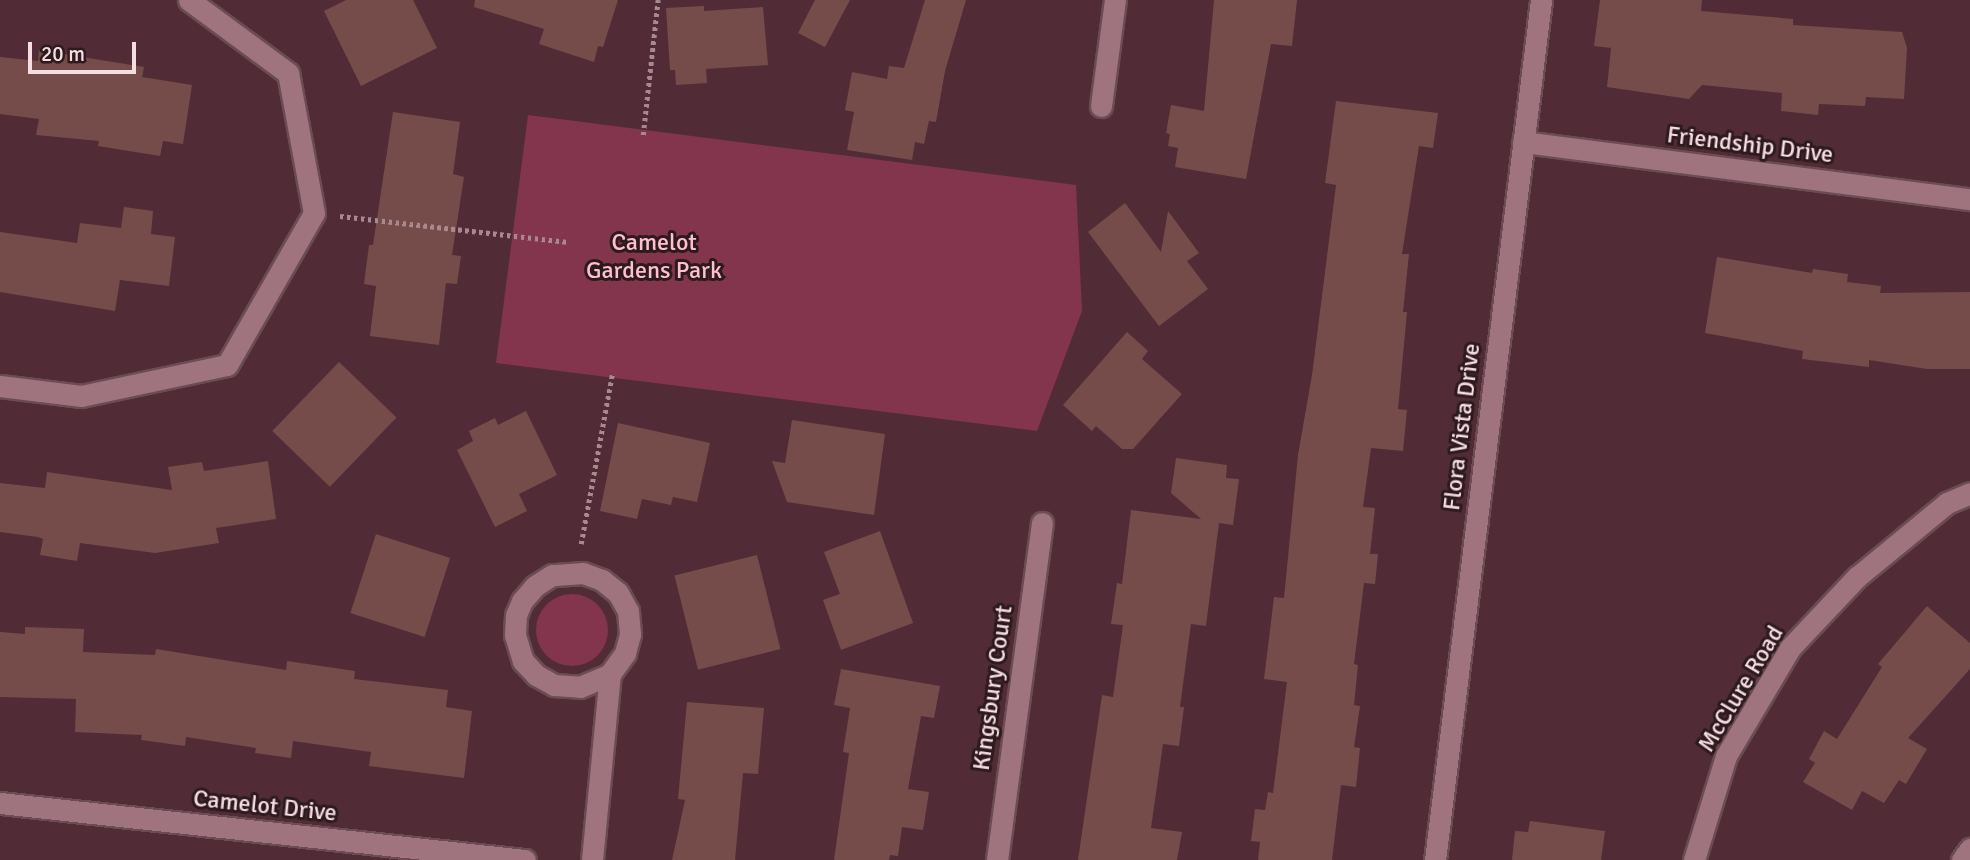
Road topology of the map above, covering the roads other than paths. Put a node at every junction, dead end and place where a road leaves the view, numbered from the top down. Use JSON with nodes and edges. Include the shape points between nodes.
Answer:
{"nodes":[{"id":1,"x":189,"y":0,"type":"edge"},
{"id":2,"x":1115,"y":0,"type":"edge"},
{"id":3,"x":1541,"y":0,"type":"edge"},
{"id":4,"x":1101,"y":106,"type":"dead end"},
{"id":5,"x":1523,"y":142,"type":"junction"},
{"id":6,"x":1970,"y":199,"type":"edge"},
{"id":7,"x":0,"y":386,"type":"edge"},
{"id":8,"x":1970,"y":493,"type":"edge"},
{"id":9,"x":1042,"y":523,"type":"dead end"},
{"id":10,"x":610,"y":674,"type":"junction"},
{"id":11,"x":0,"y":803,"type":"edge"},
{"id":12,"x":1970,"y":849,"type":"edge"},
{"id":13,"x":525,"y":860,"type":"edge"},
{"id":14,"x":592,"y":860,"type":"edge"},
{"id":15,"x":997,"y":860,"type":"edge"},
{"id":16,"x":1435,"y":860,"type":"edge"},
{"id":17,"x":1694,"y":860,"type":"edge"},
{"id":18,"x":1962,"y":860,"type":"edge"}],
"edges":[{"from":1,"to":7,"type":"street","via":[[288,73],[314,213],[227,365],[81,396]]},
{"from":2,"to":4,"type":"street"},
{"from":3,"to":5,"type":"street","name":"Flora Vista Drive"},
{"from":5,"to":6,"type":"street","name":"Friendship Drive"},
{"from":5,"to":16,"type":"street","name":"Flora Vista Drive"},
{"from":8,"to":17,"type":"street","name":"McClure Road","via":[[1947,503],[1857,577],[1790,648],[1726,756]]},
{"from":9,"to":15,"type":"street","name":"Kingsbury Court"},
{"from":10,"to":10,"type":"street","via":[[580,687],[554,685],[523,661],[515,635],[522,601],[535,586],[552,575],[573,572],[602,580],[618,593],[628,611],[630,634],[625,653]]},
{"from":10,"to":14,"type":"street"},
{"from":11,"to":13,"type":"street","name":"Camelot Drive"},
{"from":12,"to":18,"type":"street"}]}
